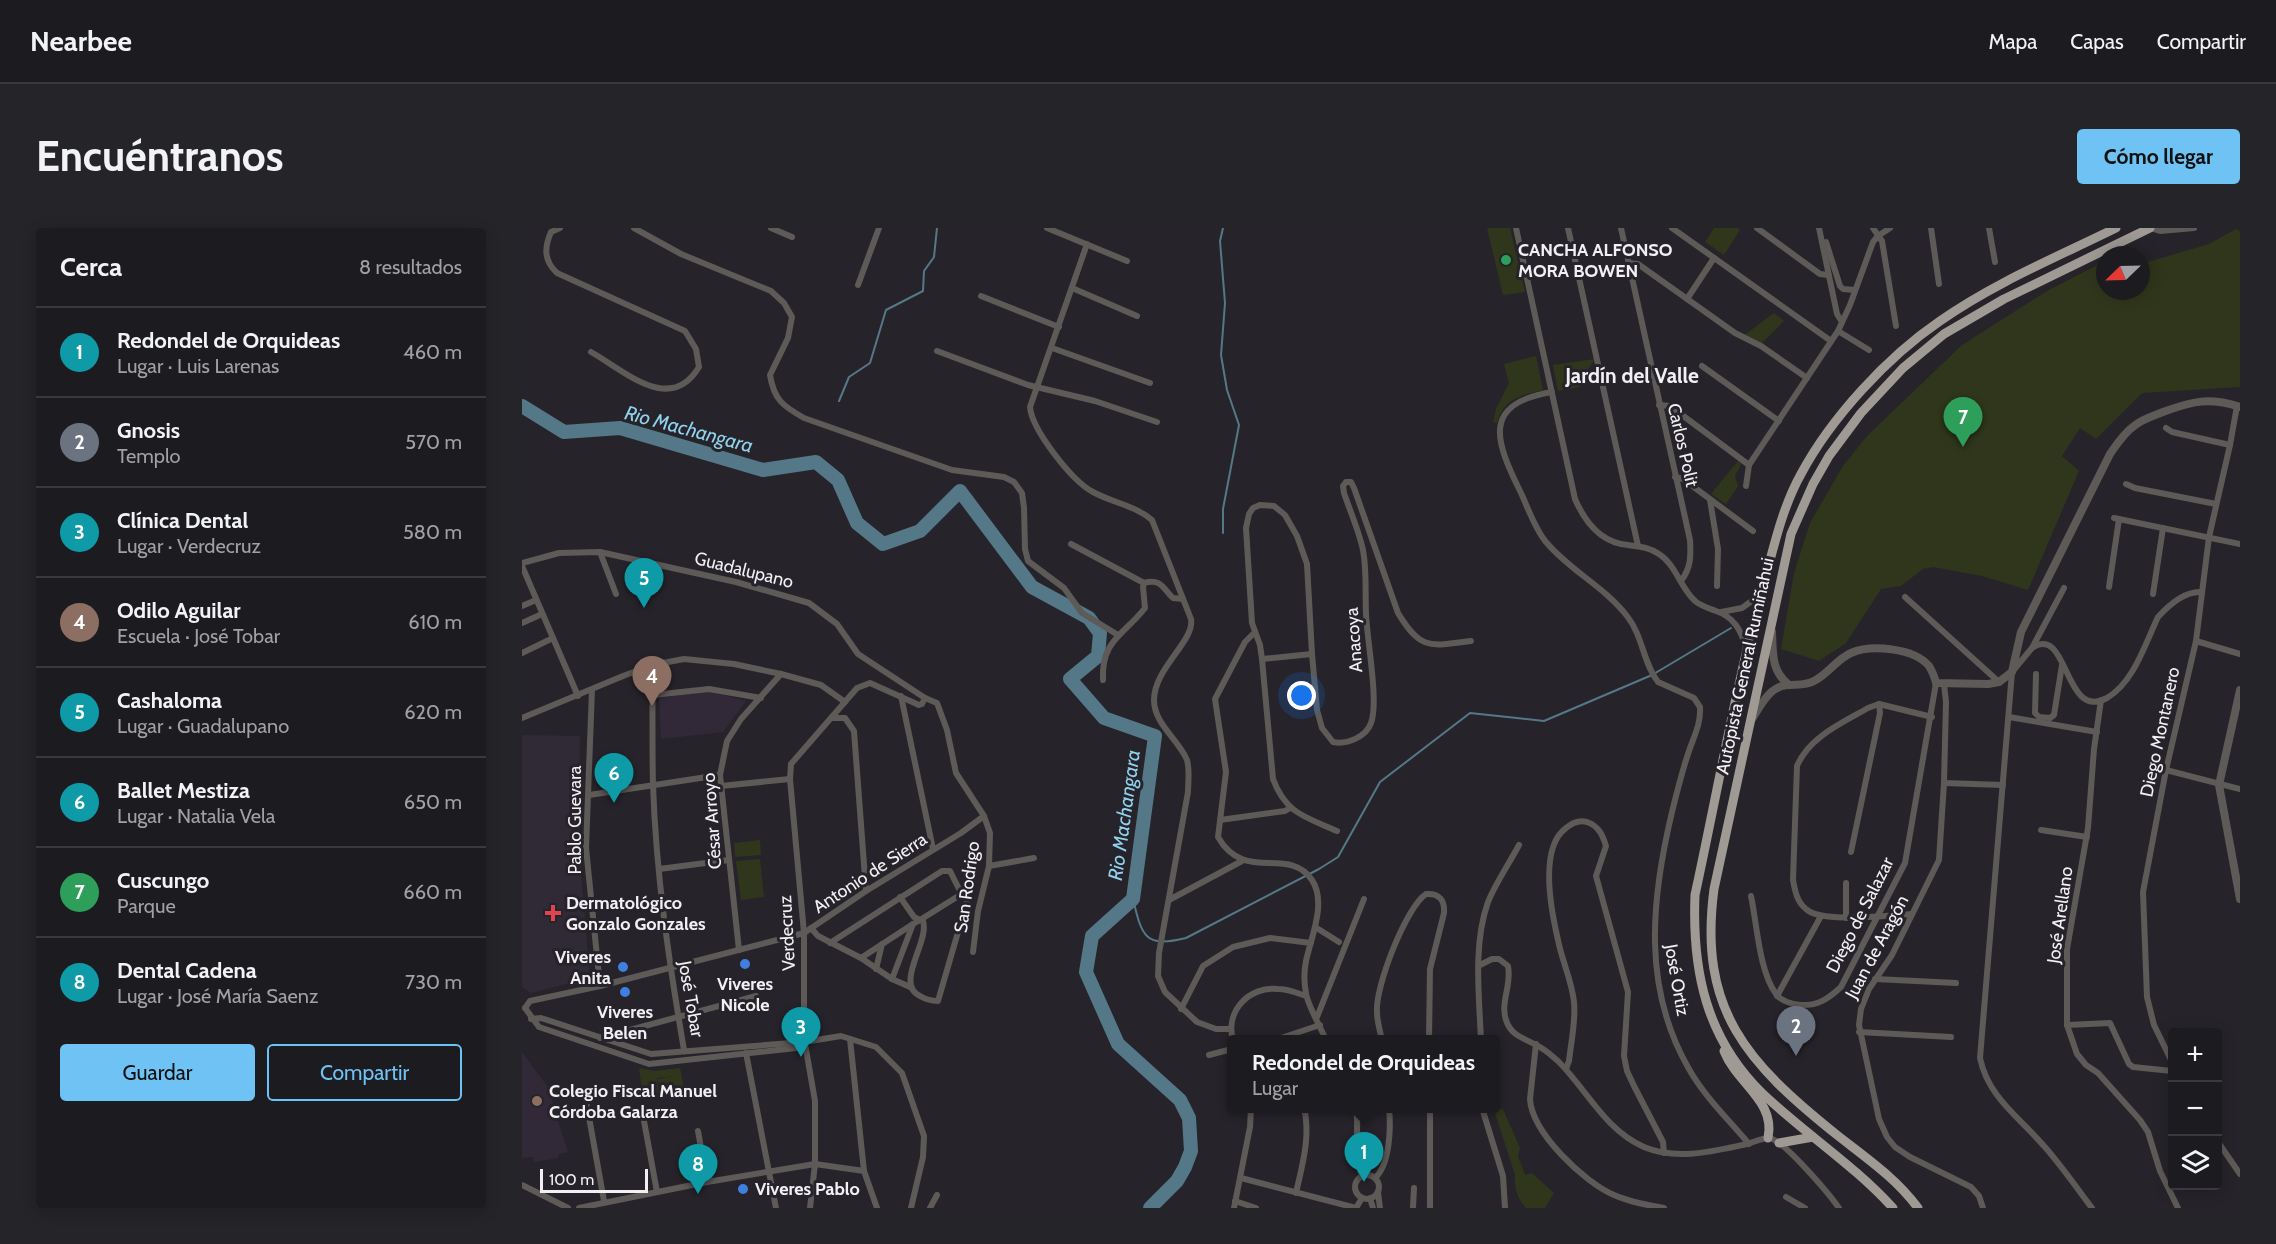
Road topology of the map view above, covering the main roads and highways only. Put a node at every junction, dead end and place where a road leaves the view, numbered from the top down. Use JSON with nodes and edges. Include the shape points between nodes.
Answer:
{"nodes":[{"id":1,"x":2116,"y":228,"type":"edge"},
{"id":2,"x":2150,"y":228,"type":"edge"},
{"id":3,"x":1720,"y":1034,"type":"junction"},
{"id":4,"x":1814,"y":1137,"type":"junction"},
{"id":5,"x":1768,"y":1138,"type":"road end"},
{"id":6,"x":1779,"y":1143,"type":"road end"},
{"id":7,"x":1893,"y":1208,"type":"edge"},
{"id":8,"x":1918,"y":1208,"type":"edge"}],
"edges":[{"from":1,"to":3,"type":"highway","name":"Autopista General Rumiñahui","via":[[1997,287],[1940,321],[1894,357],[1844,411],[1799,477],[1777,533],[1747,649],[1695,895],[1696,963],[1704,997]]},
{"from":2,"to":8,"type":"highway","name":"Autopista General Rumiñahui","via":[[2004,299],[1944,334],[1888,382],[1861,413],[1813,484],[1791,534],[1714,889],[1711,952],[1720,997],[1751,1055],[1796,1100],[1902,1189]]},
{"from":3,"to":4,"type":"highway","name":"Autopista General Rumiñahui","via":[[1762,1093]]},
{"from":3,"to":5,"type":"highway","via":[[1728,1062],[1767,1111]]},
{"from":4,"to":6,"type":"highway"},
{"from":4,"to":7,"type":"highway","name":"Autopista General Rumiñahui","via":[[1863,1177]]}]}
